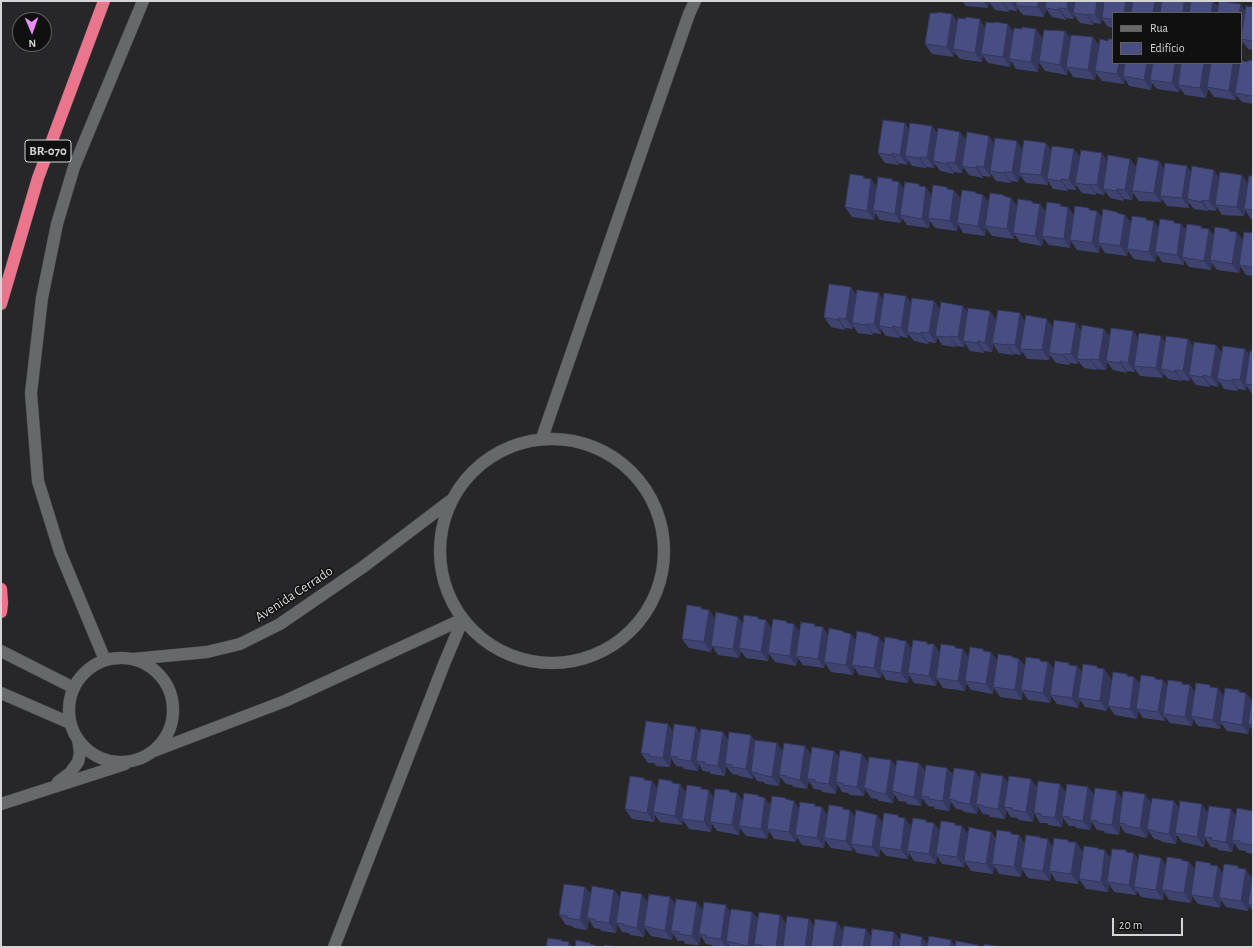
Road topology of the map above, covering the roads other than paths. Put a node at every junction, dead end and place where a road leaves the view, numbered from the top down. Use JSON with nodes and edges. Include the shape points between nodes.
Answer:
{"nodes":[{"id":1,"x":104,"y":1,"type":"edge"},
{"id":2,"x":143,"y":1,"type":"edge"},
{"id":3,"x":694,"y":1,"type":"edge"},
{"id":4,"x":1,"y":304,"type":"edge"},
{"id":5,"x":542,"y":438,"type":"junction"},
{"id":6,"x":450,"y":501,"type":"junction"},
{"id":7,"x":1,"y":589,"type":"edge"},
{"id":8,"x":1,"y":612,"type":"edge"},
{"id":9,"x":463,"y":619,"type":"junction"},
{"id":10,"x":1,"y":651,"type":"edge"},
{"id":11,"x":133,"y":659,"type":"junction"},
{"id":12,"x":105,"y":660,"type":"junction"},
{"id":13,"x":74,"y":688,"type":"junction"},
{"id":14,"x":1,"y":693,"type":"edge"},
{"id":15,"x":70,"y":723,"type":"junction"},
{"id":16,"x":78,"y":739,"type":"junction"},
{"id":17,"x":154,"y":751,"type":"junction"},
{"id":18,"x":140,"y":759,"type":"junction"},
{"id":19,"x":45,"y":790,"type":"junction"},
{"id":20,"x":1,"y":804,"type":"edge"},
{"id":21,"x":334,"y":947,"type":"edge"}],
"edges":[{"from":1,"to":4,"type":"highway","number":"BR-070","via":[[38,178]]},
{"from":2,"to":12,"type":"street","via":[[72,174],[57,224],[42,298],[30,393],[38,481],[60,552]]},
{"from":3,"to":5,"type":"street"},
{"from":5,"to":6,"type":"street","name":"Avenida Cerrado","via":[[504,448],[479,465]]},
{"from":5,"to":9,"type":"street","name":"Avenida Cerrado","via":[[580,441],[615,457],[641,481],[659,511],[666,546],[662,581],[647,613],[622,639],[592,656],[554,664],[516,658],[482,640]]},
{"from":6,"to":9,"type":"street","name":"Avenida Cerrado","via":[[439,537],[441,576],[456,611]]},
{"from":6,"to":11,"type":"street","name":"Avenida Cerrado","via":[[363,567],[280,624],[240,644],[207,652]]},
{"from":7,"to":8,"type":"highway"},
{"from":9,"to":17,"type":"street","name":"Avenida Cerrado","via":[[285,701]]},
{"from":9,"to":21,"type":"street"},
{"from":10,"to":13,"type":"street"},
{"from":11,"to":12,"type":"street","name":"Avenida Cerrado"},
{"from":11,"to":17,"type":"street","name":"Avenida Cerrado","via":[[148,665],[161,676],[170,690],[174,707],[172,724],[166,739]]},
{"from":12,"to":13,"type":"street","name":"Avenida Cerrado","via":[[84,674]]},
{"from":13,"to":15,"type":"street","name":"Avenida Cerrado","via":[[69,706]]},
{"from":14,"to":15,"type":"street"},
{"from":15,"to":16,"type":"street","name":"Avenida Cerrado"},
{"from":16,"to":18,"type":"street","name":"Avenida Cerrado","via":[[90,752],[105,760],[123,763]]},
{"from":16,"to":19,"type":"street","via":[[78,762],[70,774]]},
{"from":17,"to":18,"type":"street","name":"Avenida Cerrado"},
{"from":18,"to":19,"type":"street"},
{"from":19,"to":20,"type":"street"}]}
